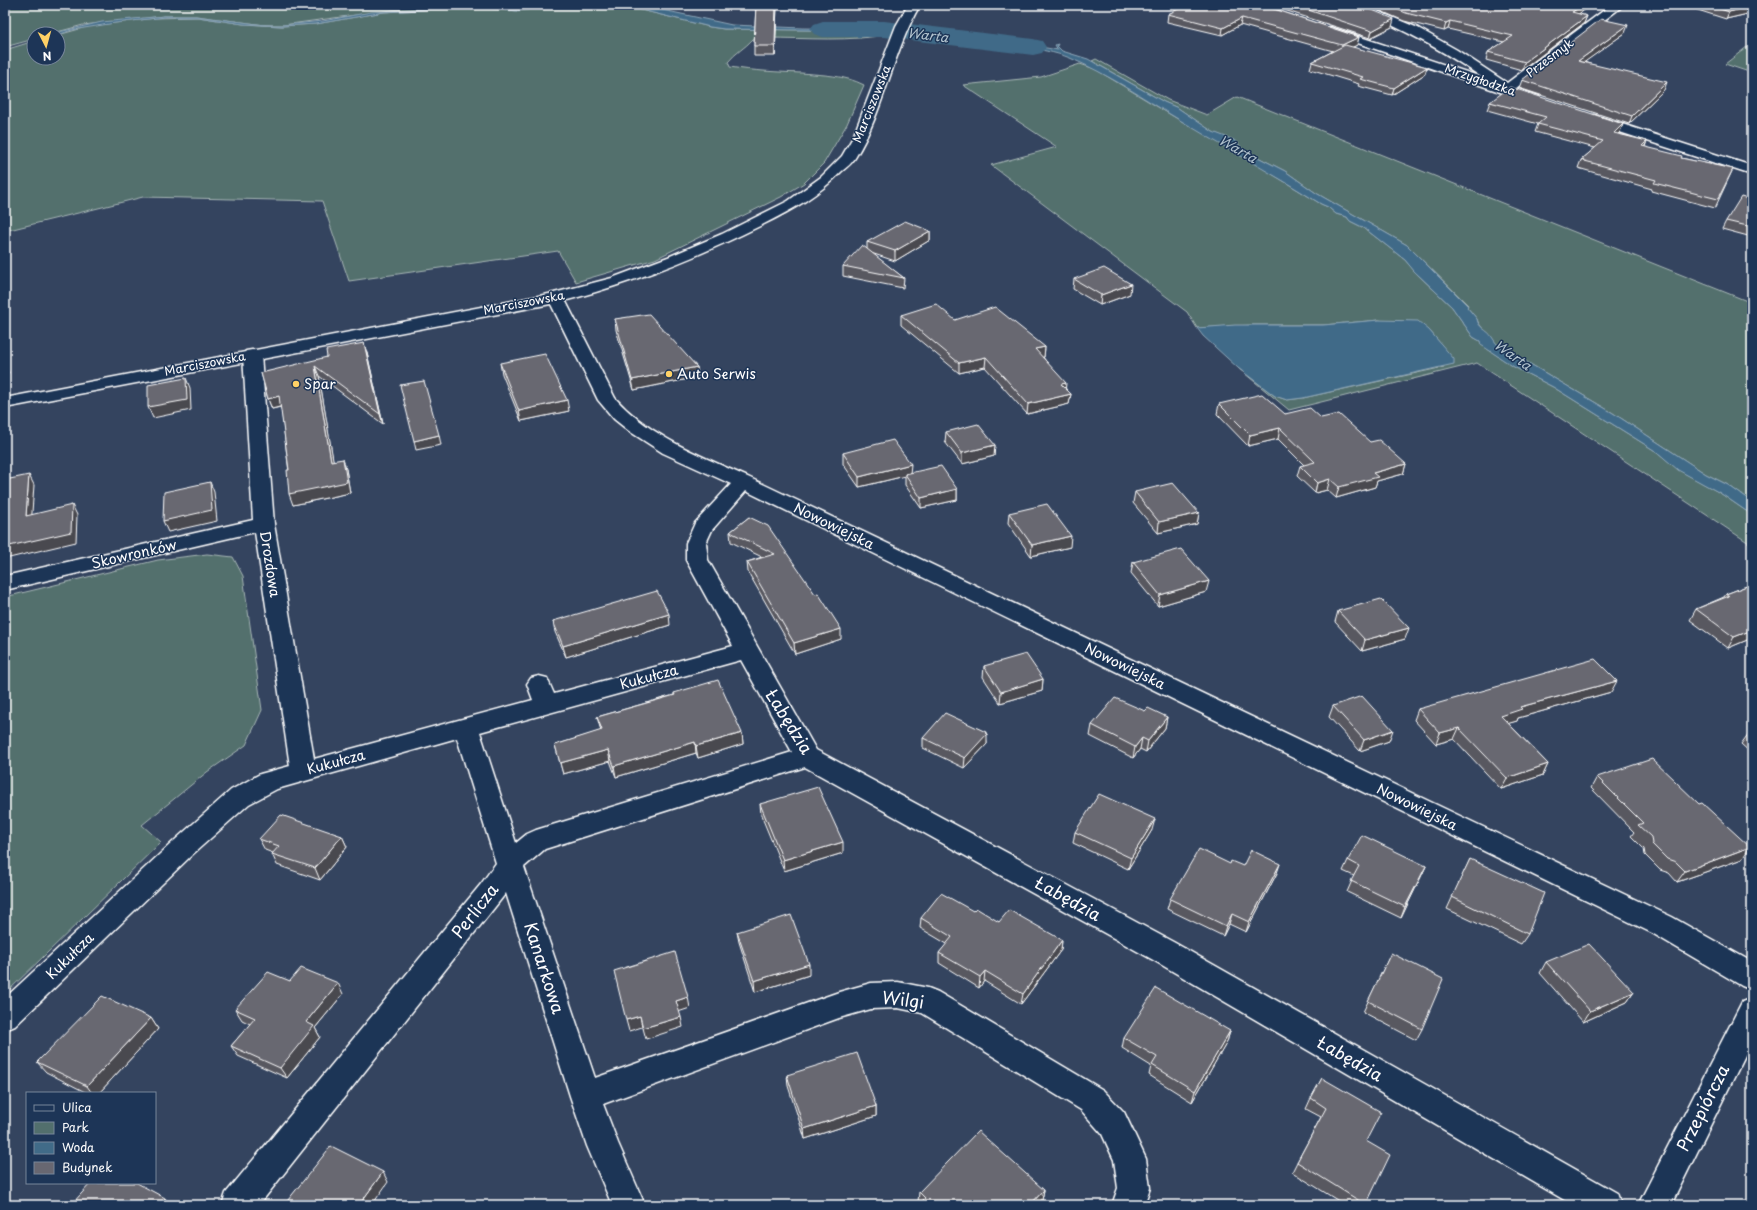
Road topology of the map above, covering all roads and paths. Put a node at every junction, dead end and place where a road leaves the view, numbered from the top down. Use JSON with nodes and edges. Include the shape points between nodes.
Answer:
{"nodes":[{"id":1,"x":914,"y":5,"type":"edge"},
{"id":2,"x":1353,"y":5,"type":"edge"},
{"id":3,"x":1618,"y":5,"type":"edge"},
{"id":4,"x":1315,"y":26,"type":"edge"},
{"id":5,"x":1507,"y":89,"type":"junction"},
{"id":6,"x":1543,"y":102,"type":"edge"},
{"id":7,"x":1579,"y":114,"type":"edge"},
{"id":8,"x":1752,"y":171,"type":"edge"},
{"id":9,"x":556,"y":298,"type":"junction"},
{"id":10,"x":252,"y":355,"type":"junction"},
{"id":11,"x":5,"y":403,"type":"edge"},
{"id":12,"x":743,"y":482,"type":"junction"},
{"id":13,"x":264,"y":524,"type":"junction"},
{"id":14,"x":5,"y":583,"type":"edge"},
{"id":15,"x":747,"y":650,"type":"junction"},
{"id":16,"x":466,"y":728,"type":"junction"},
{"id":17,"x":807,"y":757,"type":"junction"},
{"id":18,"x":303,"y":771,"type":"junction"},
{"id":19,"x":511,"y":863,"type":"junction"},
{"id":20,"x":1752,"y":977,"type":"edge"},
{"id":21,"x":1752,"y":1011,"type":"edge"},
{"id":22,"x":5,"y":1017,"type":"edge"},
{"id":23,"x":585,"y":1096,"type":"junction"},
{"id":24,"x":238,"y":1205,"type":"edge"},
{"id":25,"x":629,"y":1205,"type":"edge"},
{"id":26,"x":1128,"y":1205,"type":"edge"},
{"id":27,"x":1605,"y":1205,"type":"edge"},
{"id":28,"x":1654,"y":1205,"type":"edge"}],
"edges":[{"from":1,"to":9,"type":"street","name":"Marciszowska","via":[[900,32],[860,137],[848,158],[812,192],[765,218],[649,271]]},
{"from":2,"to":5,"type":"street","via":[[1391,20],[1444,47],[1466,59]]},
{"from":3,"to":5,"type":"street","name":"Przesmyk"},
{"from":4,"to":5,"type":"street","name":"Mrzygłodzka"},
{"from":5,"to":6,"type":"street","name":"Mrzygłodzka"},
{"from":7,"to":8,"type":"street"},
{"from":9,"to":10,"type":"street","name":"Marciszowska"},
{"from":9,"to":12,"type":"street","name":"Nowowiejska","via":[[607,400],[616,412],[667,447]]},
{"from":10,"to":11,"type":"street","name":"Marciszowska"},
{"from":10,"to":13,"type":"street","name":"Drozdowa"},
{"from":12,"to":15,"type":"street","name":"Łabędzia","via":[[702,528],[696,544],[697,560]]},
{"from":12,"to":20,"type":"street","name":"Nowowiejska","via":[[1662,925]]},
{"from":13,"to":14,"type":"street","name":"Skowronków"},
{"from":13,"to":18,"type":"street","name":"Drozdowa"},
{"from":15,"to":16,"type":"street","name":"Kukułcza","via":[[543,695]]},
{"from":15,"to":17,"type":"street","name":"Łabędzia"},
{"from":16,"to":18,"type":"street","name":"Kukułcza"},
{"from":16,"to":19,"type":"street","name":"Kanarkowa"},
{"from":17,"to":19,"type":"street","name":"Perlicza","via":[[536,841]]},
{"from":17,"to":27,"type":"street","name":"Łabędzia","via":[[1165,952]]},
{"from":18,"to":22,"type":"street","name":"Kukułcza","via":[[269,781],[240,797]]},
{"from":19,"to":23,"type":"street","name":"Kanarkowa"},
{"from":19,"to":24,"type":"street","name":"Perlicza","via":[[491,892]]},
{"from":21,"to":28,"type":"street","name":"Przepiórcza"},
{"from":23,"to":25,"type":"street","name":"Kanarkowa","via":[[603,1146]]},
{"from":23,"to":26,"type":"street","name":"Wilgi","via":[[839,1004],[871,996],[898,995],[928,1001],[1092,1100],[1113,1123],[1130,1159],[1134,1188]]}]}
